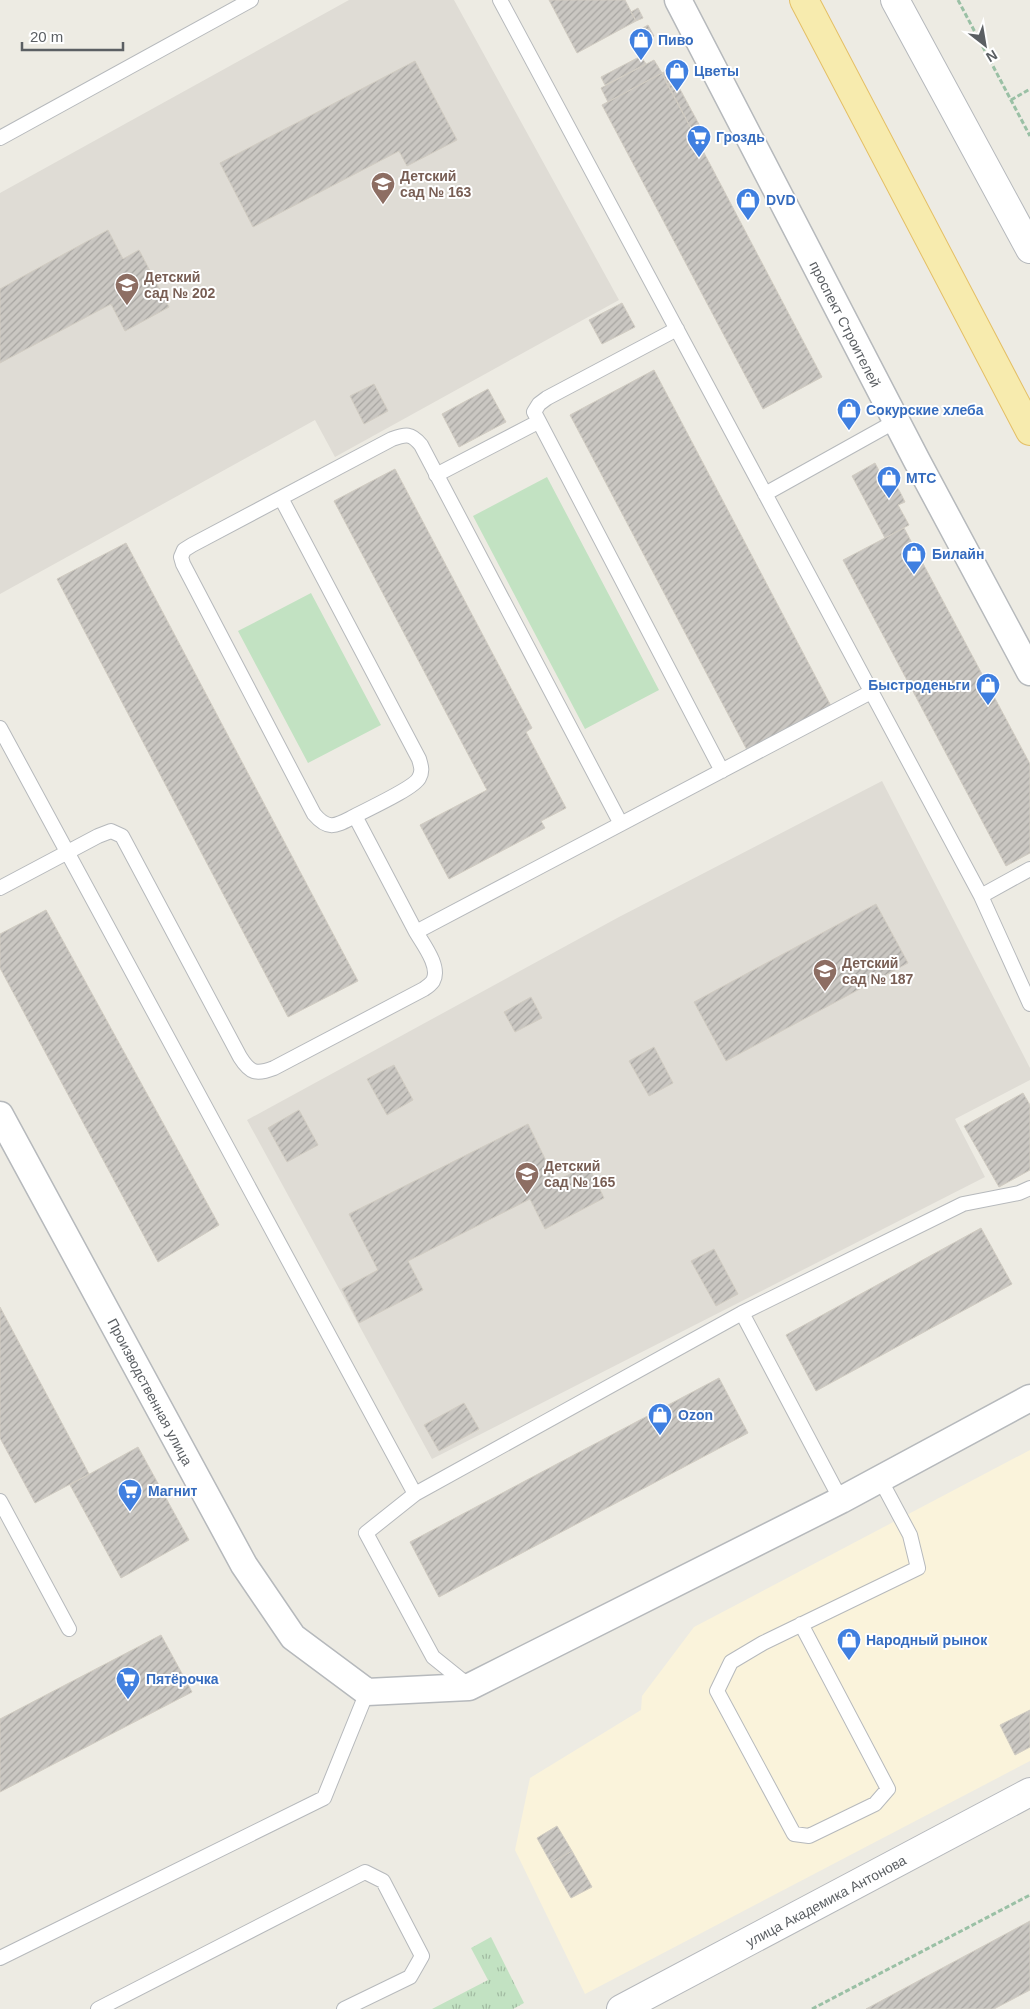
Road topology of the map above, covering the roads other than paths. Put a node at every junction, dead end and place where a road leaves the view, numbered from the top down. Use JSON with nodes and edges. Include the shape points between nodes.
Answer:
{"nodes":[{"id":1,"x":251,"y":0,"type":"edge"},
{"id":2,"x":500,"y":0,"type":"edge"},
{"id":3,"x":678,"y":0,"type":"edge"},
{"id":4,"x":804,"y":0,"type":"edge"},
{"id":5,"x":895,"y":0,"type":"edge"},
{"id":6,"x":0,"y":138,"type":"edge"},
{"id":7,"x":1030,"y":249,"type":"edge"},
{"id":8,"x":677,"y":329,"type":"junction"},
{"id":9,"x":896,"y":421,"type":"junction"},
{"id":10,"x":538,"y":422,"type":"junction"},
{"id":11,"x":1030,"y":431,"type":"edge"},
{"id":12,"x":436,"y":475,"type":"junction"},
{"id":13,"x":765,"y":494,"type":"junction"},
{"id":14,"x":281,"y":498,"type":"junction"},
{"id":15,"x":1030,"y":672,"type":"edge"},
{"id":16,"x":871,"y":692,"type":"junction"},
{"id":17,"x":0,"y":728,"type":"edge"},
{"id":18,"x":722,"y":771,"type":"junction"},
{"id":19,"x":355,"y":816,"type":"junction"},
{"id":20,"x":621,"y":824,"type":"junction"},
{"id":21,"x":68,"y":852,"type":"junction"},
{"id":22,"x":1030,"y":870,"type":"edge"},
{"id":23,"x":0,"y":888,"type":"edge"},
{"id":24,"x":981,"y":896,"type":"junction"},
{"id":25,"x":416,"y":932,"type":"junction"},
{"id":26,"x":1030,"y":1004,"type":"edge"},
{"id":27,"x":0,"y":1115,"type":"edge"},
{"id":28,"x":1030,"y":1188,"type":"edge"},
{"id":29,"x":742,"y":1313,"type":"junction"},
{"id":30,"x":1030,"y":1398,"type":"edge"},
{"id":31,"x":880,"y":1479,"type":"junction"},
{"id":32,"x":415,"y":1494,"type":"junction"},
{"id":33,"x":841,"y":1500,"type":"junction"},
{"id":34,"x":0,"y":1501,"type":"edge"},
{"id":35,"x":801,"y":1624,"type":"junction"},
{"id":36,"x":69,"y":1629,"type":"dead end"},
{"id":37,"x":469,"y":1687,"type":"junction"},
{"id":38,"x":367,"y":1692,"type":"junction"},
{"id":39,"x":1030,"y":1792,"type":"edge"},
{"id":40,"x":0,"y":1958,"type":"edge"},
{"id":41,"x":635,"y":2006,"type":"edge"},
{"id":42,"x":98,"y":2009,"type":"edge"},
{"id":43,"x":344,"y":2009,"type":"edge"}],
"edges":[{"from":1,"to":6,"type":"lane"},
{"from":2,"to":8,"type":"lane"},
{"from":3,"to":9,"type":"street","name":"проспект Строителей"},
{"from":4,"to":11,"type":"main road"},
{"from":5,"to":7,"type":"main road"},
{"from":8,"to":10,"type":"lane","via":[[538,404],[534,412]]},
{"from":8,"to":13,"type":"lane"},
{"from":9,"to":13,"type":"lane"},
{"from":9,"to":15,"type":"street","name":"проспект Строителей"},
{"from":10,"to":12,"type":"lane"},
{"from":10,"to":18,"type":"lane"},
{"from":12,"to":14,"type":"lane","via":[[421,445],[405,434]]},
{"from":12,"to":20,"type":"lane"},
{"from":13,"to":16,"type":"lane"},
{"from":14,"to":19,"type":"lane","via":[[422,769],[418,779],[408,788]]},
{"from":14,"to":19,"type":"lane","via":[[192,544],[181,557],[314,814],[322,823],[332,826]]},
{"from":16,"to":18,"type":"lane"},
{"from":16,"to":24,"type":"lane"},
{"from":17,"to":21,"type":"lane"},
{"from":18,"to":20,"type":"lane"},
{"from":19,"to":25,"type":"lane"},
{"from":20,"to":25,"type":"lane"},
{"from":21,"to":23,"type":"lane"},
{"from":21,"to":25,"type":"lane","via":[[111,831],[122,836],[240,1057],[248,1069],[261,1073],[433,982],[434,965]]},
{"from":21,"to":32,"type":"lane"},
{"from":22,"to":24,"type":"lane"},
{"from":24,"to":26,"type":"lane"},
{"from":27,"to":38,"type":"street","name":"Производственная улица","via":[[244,1565],[293,1637]]},
{"from":28,"to":29,"type":"lane","via":[[1020,1193],[963,1204]]},
{"from":29,"to":32,"type":"lane"},
{"from":29,"to":33,"type":"lane"},
{"from":30,"to":31,"type":"street"},
{"from":31,"to":33,"type":"street"},
{"from":31,"to":35,"type":"lane","via":[[910,1535],[918,1568]]},
{"from":32,"to":37,"type":"lane","via":[[366,1533],[434,1657]]},
{"from":33,"to":37,"type":"street"},
{"from":34,"to":36,"type":"lane"},
{"from":35,"to":35,"type":"lane","via":[[731,1662],[717,1691],[794,1834],[809,1836],[875,1804],[888,1789]]},
{"from":37,"to":38,"type":"street"},
{"from":38,"to":40,"type":"lane","via":[[324,1798]]},
{"from":39,"to":41,"type":"main road","name":"улица Академика Антонова"},
{"from":42,"to":43,"type":"lane","via":[[365,1872],[383,1881],[422,1956],[410,1977]]}]}
